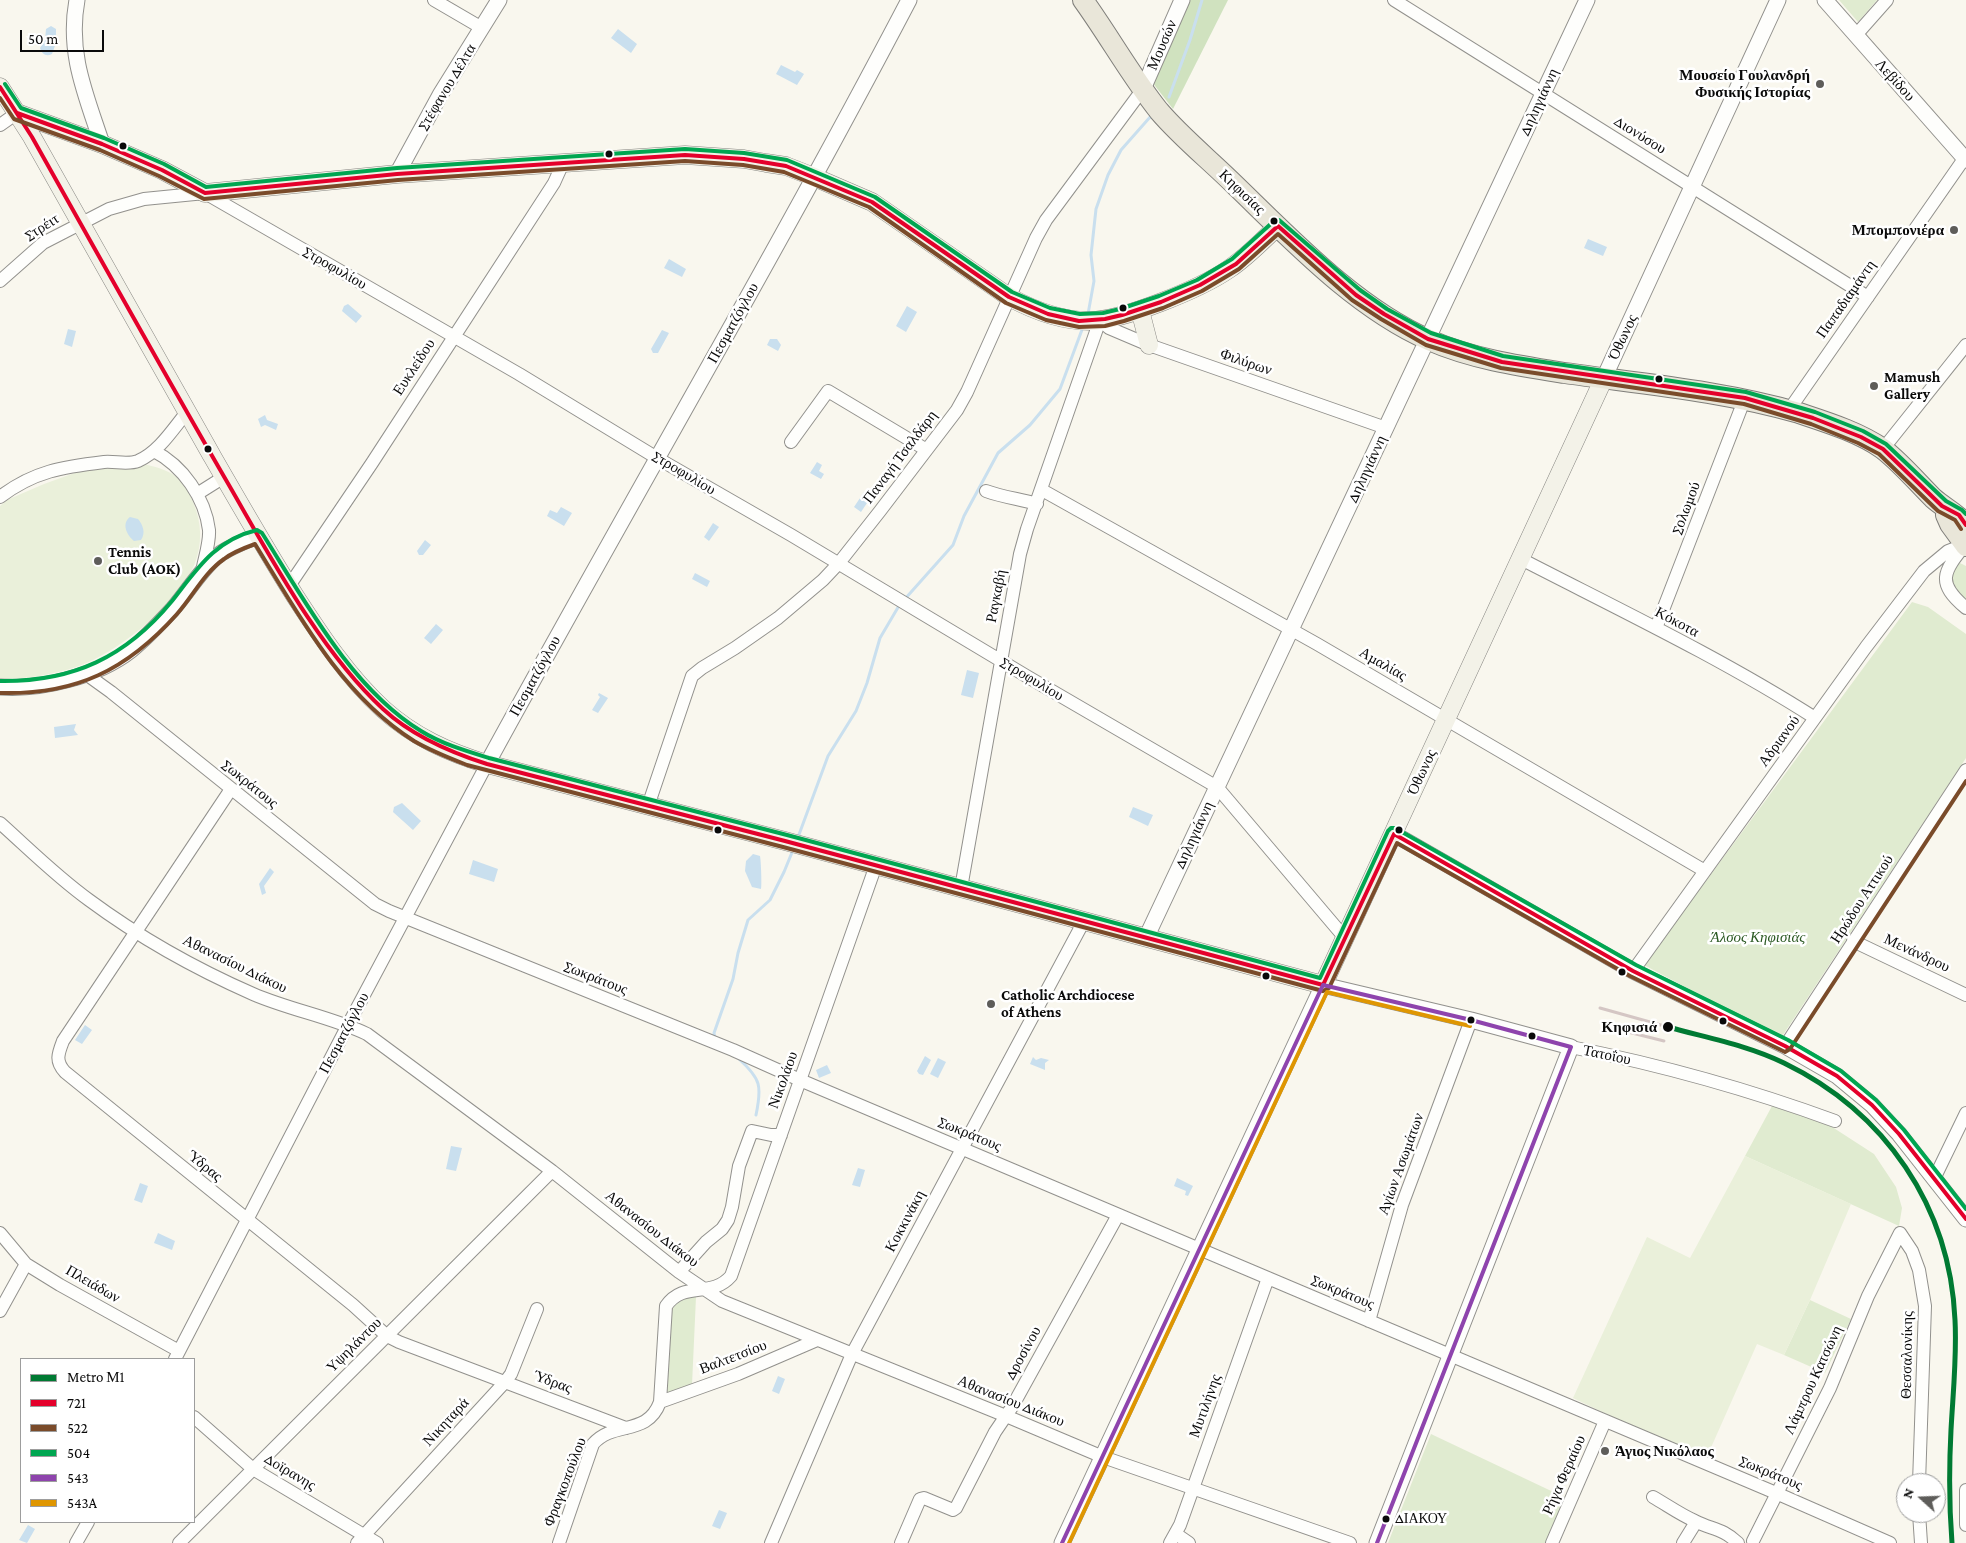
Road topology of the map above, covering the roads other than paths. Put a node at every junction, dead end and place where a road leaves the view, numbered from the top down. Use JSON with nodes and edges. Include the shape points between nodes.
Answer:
{"nodes":[{"id":1,"x":77,"y":0,"type":"edge"},
{"id":2,"x":434,"y":0,"type":"edge"},
{"id":3,"x":499,"y":0,"type":"edge"},
{"id":4,"x":909,"y":0,"type":"edge"},
{"id":5,"x":1083,"y":0,"type":"edge"},
{"id":6,"x":1182,"y":0,"type":"edge"},
{"id":7,"x":1394,"y":0,"type":"edge"},
{"id":8,"x":1587,"y":0,"type":"edge"},
{"id":9,"x":1778,"y":0,"type":"edge"},
{"id":10,"x":1824,"y":0,"type":"edge"},
{"id":11,"x":1886,"y":0,"type":"edge"},
{"id":12,"x":482,"y":28,"type":"junction"},
{"id":13,"x":1856,"y":35,"type":"junction"},
{"id":14,"x":0,"y":87,"type":"edge"},
{"id":15,"x":1543,"y":93,"type":"junction"},
{"id":16,"x":1151,"y":100,"type":"junction"},
{"id":17,"x":17,"y":113,"type":"junction"},
{"id":18,"x":0,"y":124,"type":"edge"},
{"id":19,"x":102,"y":144,"type":"junction"},
{"id":20,"x":1965,"y":158,"type":"edge"},
{"id":21,"x":563,"y":163,"type":"junction"},
{"id":22,"x":397,"y":174,"type":"junction"},
{"id":23,"x":814,"y":176,"type":"junction"},
{"id":24,"x":1692,"y":187,"type":"junction"},
{"id":25,"x":205,"y":194,"type":"junction"},
{"id":26,"x":80,"y":223,"type":"junction"},
{"id":27,"x":1278,"y":226,"type":"junction"},
{"id":28,"x":0,"y":281,"type":"edge"},
{"id":29,"x":1009,"y":297,"type":"junction"},
{"id":30,"x":1868,"y":297,"type":"junction"},
{"id":31,"x":1140,"y":310,"type":"junction"},
{"id":32,"x":1100,"y":320,"type":"junction"},
{"id":33,"x":453,"y":337,"type":"junction"},
{"id":34,"x":1428,"y":339,"type":"junction"},
{"id":35,"x":1149,"y":345,"type":"junction"},
{"id":36,"x":1966,"y":345,"type":"edge"},
{"id":37,"x":1604,"y":378,"type":"junction"},
{"id":38,"x":1745,"y":398,"type":"junction"},
{"id":39,"x":1789,"y":410,"type":"junction"},
{"id":40,"x":187,"y":412,"type":"junction"},
{"id":41,"x":1386,"y":428,"type":"junction"},
{"id":42,"x":791,"y":442,"type":"dead end"},
{"id":43,"x":925,"y":449,"type":"junction"},
{"id":44,"x":1883,"y":450,"type":"junction"},
{"id":45,"x":154,"y":451,"type":"junction"},
{"id":46,"x":657,"y":458,"type":"junction"},
{"id":47,"x":224,"y":477,"type":"junction"},
{"id":48,"x":1042,"y":490,"type":"junction"},
{"id":49,"x":986,"y":491,"type":"dead end"},
{"id":50,"x":197,"y":494,"type":"junction"},
{"id":51,"x":0,"y":497,"type":"edge"},
{"id":52,"x":1037,"y":504,"type":"junction"},
{"id":53,"x":1942,"y":506,"type":"junction"},
{"id":54,"x":1966,"y":524,"type":"edge"},
{"id":55,"x":257,"y":536,"type":"junction"},
{"id":56,"x":1966,"y":545,"type":"edge"},
{"id":57,"x":1520,"y":559,"type":"junction"},
{"id":58,"x":839,"y":563,"type":"junction"},
{"id":59,"x":202,"y":572,"type":"junction"},
{"id":60,"x":289,"y":586,"type":"junction"},
{"id":61,"x":1966,"y":608,"type":"edge"},
{"id":62,"x":1656,"y":628,"type":"junction"},
{"id":63,"x":1291,"y":629,"type":"junction"},
{"id":64,"x":1000,"y":660,"type":"junction"},
{"id":65,"x":86,"y":674,"type":"junction"},
{"id":66,"x":0,"y":687,"type":"edge"},
{"id":67,"x":1815,"y":718,"type":"junction"},
{"id":68,"x":1446,"y":720,"type":"junction"},
{"id":69,"x":487,"y":764,"type":"junction"},
{"id":70,"x":1966,"y":770,"type":"edge"},
{"id":71,"x":1217,"y":786,"type":"junction"},
{"id":72,"x":231,"y":789,"type":"junction"},
{"id":73,"x":648,"y":806,"type":"junction"},
{"id":74,"x":0,"y":823,"type":"edge"},
{"id":75,"x":1394,"y":834,"type":"junction"},
{"id":76,"x":876,"y":865,"type":"junction"},
{"id":77,"x":1705,"y":871,"type":"junction"},
{"id":78,"x":961,"y":888,"type":"junction"},
{"id":79,"x":406,"y":918,"type":"junction"},
{"id":80,"x":1084,"y":921,"type":"junction"},
{"id":81,"x":135,"y":932,"type":"junction"},
{"id":82,"x":1146,"y":938,"type":"junction"},
{"id":83,"x":1345,"y":938,"type":"junction"},
{"id":84,"x":1853,"y":941,"type":"junction"},
{"id":85,"x":1633,"y":971,"type":"junction"},
{"id":86,"x":1323,"y":985,"type":"junction"},
{"id":87,"x":1966,"y":995,"type":"edge"},
{"id":88,"x":1472,"y":1020,"type":"junction"},
{"id":89,"x":348,"y":1025,"type":"junction"},
{"id":90,"x":1785,"y":1046,"type":"junction"},
{"id":91,"x":1570,"y":1047,"type":"junction"},
{"id":92,"x":800,"y":1080,"type":"junction"},
{"id":93,"x":1966,"y":1113,"type":"edge"},
{"id":94,"x":1835,"y":1121,"type":"dead end"},
{"id":95,"x":781,"y":1134,"type":"junction"},
{"id":96,"x":962,"y":1149,"type":"junction"},
{"id":97,"x":552,"y":1171,"type":"junction"},
{"id":98,"x":1934,"y":1178,"type":"junction"},
{"id":99,"x":1118,"y":1215,"type":"junction"},
{"id":100,"x":1966,"y":1219,"type":"edge"},
{"id":101,"x":247,"y":1220,"type":"junction"},
{"id":102,"x":0,"y":1234,"type":"edge"},
{"id":103,"x":1900,"y":1234,"type":"joint"},
{"id":104,"x":1200,"y":1249,"type":"junction"},
{"id":105,"x":26,"y":1264,"type":"junction"},
{"id":106,"x":679,"y":1272,"type":"junction"},
{"id":107,"x":1268,"y":1278,"type":"junction"},
{"id":108,"x":704,"y":1290,"type":"junction"},
{"id":109,"x":537,"y":1309,"type":"dead end"},
{"id":110,"x":0,"y":1311,"type":"edge"},
{"id":111,"x":1369,"y":1321,"type":"junction"},
{"id":112,"x":387,"y":1336,"type":"junction"},
{"id":113,"x":817,"y":1340,"type":"junction"},
{"id":114,"x":852,"y":1354,"type":"junction"},
{"id":115,"x":177,"y":1355,"type":"edge"},
{"id":116,"x":1450,"y":1355,"type":"junction"},
{"id":117,"x":505,"y":1382,"type":"junction"},
{"id":118,"x":660,"y":1402,"type":"junction"},
{"id":119,"x":1006,"y":1416,"type":"junction"},
{"id":120,"x":195,"y":1418,"type":"edge"},
{"id":121,"x":1605,"y":1420,"type":"junction"},
{"id":122,"x":626,"y":1428,"type":"junction"},
{"id":123,"x":1103,"y":1457,"type":"junction"},
{"id":124,"x":253,"y":1469,"type":"junction"},
{"id":125,"x":1919,"y":1473,"type":"edge"},
{"id":126,"x":1193,"y":1488,"type":"junction"},
{"id":127,"x":1966,"y":1490,"type":"edge"},
{"id":128,"x":1776,"y":1493,"type":"junction"},
{"id":129,"x":1653,"y":1497,"type":"dead end"},
{"id":130,"x":1696,"y":1522,"type":"junction"},
{"id":131,"x":87,"y":1523,"type":"edge"},
{"id":132,"x":1920,"y":1523,"type":"edge"},
{"id":133,"x":1966,"y":1525,"type":"edge"},
{"id":134,"x":360,"y":1539,"type":"edge"},
{"id":135,"x":1173,"y":1539,"type":"edge"},
{"id":136,"x":1753,"y":1540,"type":"dead end"},
{"id":137,"x":76,"y":1543,"type":"edge"},
{"id":138,"x":179,"y":1543,"type":"edge"},
{"id":139,"x":377,"y":1543,"type":"edge"},
{"id":140,"x":559,"y":1543,"type":"edge"},
{"id":141,"x":770,"y":1543,"type":"edge"},
{"id":142,"x":901,"y":1543,"type":"edge"},
{"id":143,"x":1062,"y":1543,"type":"edge"},
{"id":144,"x":1189,"y":1543,"type":"edge"},
{"id":145,"x":1350,"y":1543,"type":"edge"},
{"id":146,"x":1377,"y":1543,"type":"edge"},
{"id":147,"x":1552,"y":1543,"type":"edge"},
{"id":148,"x":1683,"y":1543,"type":"edge"},
{"id":149,"x":1738,"y":1543,"type":"edge"},
{"id":150,"x":1890,"y":1543,"type":"edge"},
{"id":151,"x":1921,"y":1543,"type":"edge"}],
"edges":[{"from":1,"to":19,"type":"street","via":[[76,62]]},
{"from":2,"to":12,"type":"street"},
{"from":3,"to":12,"type":"street","name":"Στέφανου Δέλτα"},
{"from":4,"to":23,"type":"street","name":"Πεσματζόγλου"},
{"from":5,"to":16,"type":"main road","name":"Κηφισίας"},
{"from":6,"to":16,"type":"street","name":"Μουσών"},
{"from":7,"to":15,"type":"street","name":"Διονύσου"},
{"from":8,"to":15,"type":"street","name":"Δηληγιάννη"},
{"from":9,"to":24,"type":"street","name":"Όθωνος"},
{"from":10,"to":13,"type":"street","name":"Λεβίδου"},
{"from":11,"to":13,"type":"street"},
{"from":12,"to":22,"type":"street","name":"Στέφανου Δέλτα","via":[[440,95]]},
{"from":13,"to":20,"type":"street","name":"Λεβίδου"},
{"from":14,"to":17,"type":"main road","name":"Τατοΐου"},
{"from":15,"to":24,"type":"street","name":"Διονύσου"},
{"from":15,"to":34,"type":"street","name":"Δηληγιάννη"},
{"from":16,"to":27,"type":"main road","name":"Κηφισίας"},
{"from":16,"to":29,"type":"street","name":"Παναγή Τσαλδάρη","via":[[1046,220]]},
{"from":17,"to":18,"type":"street"},
{"from":17,"to":19,"type":"main road","name":"Στροφυλίου"},
{"from":17,"to":26,"type":"main road","name":"Τατοΐου"},
{"from":19,"to":25,"type":"main road","name":"Στροφυλίου","via":[[162,170]]},
{"from":20,"to":30,"type":"street","name":"Παπαδιαμάντη"},
{"from":21,"to":22,"type":"main road"},
{"from":21,"to":23,"type":"main road","via":[[714,156],[786,166]]},
{"from":21,"to":33,"type":"street","name":"Ευκλείδου","via":[[554,183]]},
{"from":22,"to":25,"type":"main road"},
{"from":23,"to":29,"type":"main road","via":[[872,202]]},
{"from":23,"to":46,"type":"street","name":"Πεσματζόγλου"},
{"from":24,"to":30,"type":"street","name":"Διονύσου"},
{"from":24,"to":37,"type":"street","name":"Όθωνος"},
{"from":25,"to":26,"type":"street","name":"Στρέιτ","via":[[144,198]]},
{"from":25,"to":33,"type":"street","name":"Στροφυλίου"},
{"from":26,"to":28,"type":"street","name":"Στρέιτ","via":[[43,243]]},
{"from":26,"to":40,"type":"main road","name":"Τατοΐου"},
{"from":27,"to":31,"type":"main road","via":[[1228,270]]},
{"from":27,"to":34,"type":"main road","name":"Κηφισίας","via":[[1356,295]]},
{"from":29,"to":32,"type":"main road","via":[[1046,313],[1079,320]]},
{"from":29,"to":43,"type":"street","name":"Παναγή Τσαλδάρη","via":[[967,392],[957,410]]},
{"from":30,"to":39,"type":"street","name":"Παπαδιαμάντη"},
{"from":31,"to":32,"type":"main road"},
{"from":31,"to":35,"type":"main road"},
{"from":32,"to":35,"type":"street","name":"Φιλύρων","via":[[1109,328]]},
{"from":32,"to":48,"type":"street","name":"Ραγκαβή"},
{"from":33,"to":46,"type":"street","name":"Στροφυλίου"},
{"from":33,"to":60,"type":"street","name":"Ευκλείδου"},
{"from":34,"to":37,"type":"main road","name":"Κηφισίας","via":[[1502,362]]},
{"from":34,"to":41,"type":"street","name":"Δηληγιάννη"},
{"from":35,"to":41,"type":"street","name":"Φιλύρων"},
{"from":36,"to":44,"type":"street"},
{"from":37,"to":38,"type":"main road","name":"Κηφισίας"},
{"from":37,"to":57,"type":"main road","name":"Όθωνος"},
{"from":38,"to":39,"type":"main road","name":"Κηφισίας"},
{"from":38,"to":62,"type":"street","name":"Σολωμού"},
{"from":39,"to":44,"type":"main road","name":"Κηφισίας","via":[[1861,437]]},
{"from":40,"to":45,"type":"street"},
{"from":40,"to":47,"type":"main road","name":"Τατοΐου"},
{"from":41,"to":63,"type":"street","name":"Δηληγιάννη"},
{"from":42,"to":43,"type":"street","via":[[828,391]]},
{"from":43,"to":58,"type":"street","name":"Παναγή Τσαλδάρη"},
{"from":44,"to":53,"type":"main road","name":"Κηφισίας"},
{"from":45,"to":50,"type":"street","via":[[179,468]]},
{"from":45,"to":51,"type":"street","via":[[136,462],[107,462],[52,470]]},
{"from":46,"to":58,"type":"street","name":"Στροφυλίου"},
{"from":46,"to":69,"type":"street","name":"Πεσματζόγλου"},
{"from":47,"to":50,"type":"street"},
{"from":47,"to":55,"type":"main road","name":"Τατοΐου"},
{"from":48,"to":52,"type":"street","name":"Ραγκαβή"},
{"from":48,"to":63,"type":"street","name":"Αμαλίας"},
{"from":49,"to":52,"type":"street"},
{"from":50,"to":59,"type":"street","via":[[209,532]]},
{"from":52,"to":64,"type":"street","name":"Ραγκαβή","via":[[1020,554]]},
{"from":53,"to":54,"type":"main road","name":"Κηφισίας","via":[[1959,515]]},
{"from":53,"to":56,"type":"main road","name":"Κηφισίας","via":[[1950,524]]},
{"from":55,"to":59,"type":"street","via":[[217,556]]},
{"from":55,"to":60,"type":"main road","name":"Τατοΐου"},
{"from":56,"to":61,"type":"street","via":[[1948,568],[1946,580],[1948,590]]},
{"from":56,"to":67,"type":"street","name":"Αδριανού","via":[[1948,551],[1924,571]]},
{"from":57,"to":62,"type":"street","name":"Κόκοτα"},
{"from":57,"to":68,"type":"main road","name":"Όθωνος"},
{"from":58,"to":64,"type":"street","name":"Στροφυλίου"},
{"from":58,"to":73,"type":"street","name":"Παναγή Τσαλδάρη","via":[[778,618],[692,676]]},
{"from":59,"to":65,"type":"street","via":[[173,608],[130,651]]},
{"from":60,"to":69,"type":"main road","name":"Τατοΐου","via":[[345,668],[382,707],[417,736],[452,753]]},
{"from":62,"to":67,"type":"street","name":"Κόκοτα"},
{"from":63,"to":68,"type":"street","name":"Αμαλίας"},
{"from":63,"to":71,"type":"street","name":"Δηληγιάννη"},
{"from":64,"to":71,"type":"street","name":"Στροφυλίου"},
{"from":64,"to":78,"type":"street","name":"Ραγκαβή"},
{"from":65,"to":66,"type":"street","via":[[55,683]]},
{"from":65,"to":72,"type":"street","name":"Σωκράτους"},
{"from":67,"to":77,"type":"street","name":"Αδριανού"},
{"from":68,"to":75,"type":"main road","name":"Όθωνος"},
{"from":68,"to":77,"type":"street","name":"Αμαλίας"},
{"from":69,"to":73,"type":"main road","name":"Τατοΐου"},
{"from":69,"to":79,"type":"street","name":"Πεσματζόγλου"},
{"from":70,"to":84,"type":"street","name":"Ηρώδου Αττικού"},
{"from":71,"to":82,"type":"street","name":"Δηληγιάννη"},
{"from":71,"to":83,"type":"street","name":"Στροφυλίου"},
{"from":72,"to":79,"type":"street","name":"Σωκράτους","via":[[375,904]]},
{"from":72,"to":81,"type":"street","name":"Ύδρας"},
{"from":73,"to":76,"type":"main road","name":"Τατοΐου"},
{"from":74,"to":81,"type":"street","name":"Αθανασίου Διάκου","via":[[88,900]]},
{"from":75,"to":83,"type":"main road","name":"Όθωνος"},
{"from":75,"to":85,"type":"street"},
{"from":76,"to":78,"type":"main road","name":"Τατοΐου"},
{"from":76,"to":92,"type":"street","name":"Νικολάου"},
{"from":77,"to":85,"type":"street","name":"Αδριανού"},
{"from":78,"to":80,"type":"main road","name":"Τατοΐου"},
{"from":79,"to":89,"type":"street","name":"Πεσματζόγλου"},
{"from":79,"to":92,"type":"street","name":"Σωκράτους"},
{"from":80,"to":82,"type":"main road","name":"Τατοΐου"},
{"from":80,"to":96,"type":"street","name":"Κοκκινάκη"},
{"from":81,"to":89,"type":"street","name":"Αθανασίου Διάκου","via":[[253,994]]},
{"from":81,"to":101,"type":"street","name":"Ύδρας","via":[[63,1041],[58,1064]]},
{"from":82,"to":86,"type":"main road","name":"Τατοΐου"},
{"from":83,"to":86,"type":"main road","name":"Όθωνος"},
{"from":84,"to":87,"type":"street","name":"Μενάνδρου"},
{"from":84,"to":90,"type":"street","name":"Ηρώδου Αττικού"},
{"from":85,"to":90,"type":"street"},
{"from":86,"to":88,"type":"street","name":"Τατοΐου"},
{"from":86,"to":104,"type":"street","name":"Όθωνος"},
{"from":88,"to":91,"type":"street","name":"Τατοΐου"},
{"from":88,"to":111,"type":"street","name":"Αγίων Ασωμάτων","via":[[1402,1205]]},
{"from":89,"to":97,"type":"street","name":"Αθανασίου Διάκου","via":[[391,1050]]},
{"from":89,"to":101,"type":"street","name":"Πεσματζόγλου"},
{"from":90,"to":98,"type":"street","via":[[1837,1076],[1872,1105]]},
{"from":91,"to":94,"type":"street","name":"Τατοΐου","via":[[1704,1078]]},
{"from":91,"to":116,"type":"street"},
{"from":92,"to":95,"type":"street","name":"Νικολάου"},
{"from":92,"to":96,"type":"street","name":"Σωκράτους"},
{"from":93,"to":98,"type":"street"},
{"from":95,"to":106,"type":"street","via":[[752,1131],[739,1166],[728,1220]]},
{"from":95,"to":108,"type":"street","name":"Νικολάου","via":[[731,1276],[718,1287]]},
{"from":96,"to":99,"type":"street","name":"Σωκράτους"},
{"from":96,"to":114,"type":"street","name":"Κοκκινάκη"},
{"from":97,"to":106,"type":"street","name":"Αθανασίου Διάκου"},
{"from":97,"to":112,"type":"street","name":"Υψηλάντου"},
{"from":98,"to":100,"type":"street"},
{"from":99,"to":104,"type":"street","name":"Σωκράτους"},
{"from":99,"to":119,"type":"street","name":"Δροσίνου"},
{"from":101,"to":112,"type":"street","name":"Ύδρας"},
{"from":101,"to":115,"type":"street","name":"Πεσματζόγλου"},
{"from":102,"to":105,"type":"street","name":"Πλειάδων"},
{"from":103,"to":125,"type":"street","name":"Θεσσαλονίκης","via":[[1912,1251],[1919,1270],[1924,1306]]},
{"from":103,"to":128,"type":"street","name":"Λάμπρου Κατσώνη","via":[[1868,1296],[1830,1388]]},
{"from":104,"to":107,"type":"street","name":"Σωκράτους"},
{"from":104,"to":123,"type":"street","name":"Όθωνος"},
{"from":105,"to":110,"type":"street"},
{"from":105,"to":115,"type":"street","name":"Πλειάδων"},
{"from":106,"to":108,"type":"street","name":"Αθανασίου Διάκου"},
{"from":107,"to":111,"type":"street","name":"Σωκράτους"},
{"from":107,"to":126,"type":"street","name":"Μυτιλήνης"},
{"from":108,"to":113,"type":"street","name":"Αθανασίου Διάκου","via":[[722,1302]]},
{"from":108,"to":118,"type":"street","via":[[679,1293],[666,1306]]},
{"from":109,"to":117,"type":"street","name":"Νικηταρά"},
{"from":111,"to":116,"type":"street","name":"Σωκράτους"},
{"from":112,"to":117,"type":"street","name":"Ύδρας"},
{"from":112,"to":124,"type":"street","name":"Υψηλάντου"},
{"from":113,"to":114,"type":"street","name":"Αθανασίου Διάκου"},
{"from":113,"to":118,"type":"street","name":"Βαλτετσίου","via":[[738,1374]]},
{"from":114,"to":119,"type":"street","name":"Αθανασίου Διάκου"},
{"from":114,"to":141,"type":"street","name":"Κοκκινάκη"},
{"from":116,"to":121,"type":"street","name":"Σωκράτους"},
{"from":116,"to":146,"type":"street"},
{"from":117,"to":122,"type":"street","name":"Ύδρας"},
{"from":117,"to":134,"type":"street","name":"Νικηταρά"},
{"from":118,"to":122,"type":"street","name":"Φραγκοπούλου","via":[[652,1417]]},
{"from":119,"to":123,"type":"street","name":"Αθανασίου Διάκου"},
{"from":119,"to":142,"type":"street","name":"Δροσίνου","via":[[956,1508],[948,1510],[920,1499]]},
{"from":120,"to":124,"type":"street","name":"Δοϊρανης"},
{"from":121,"to":128,"type":"street","name":"Σωκράτους"},
{"from":121,"to":147,"type":"street","name":"Ρήγα Φεραίου"},
{"from":122,"to":140,"type":"street","name":"Φραγκοπούλου","via":[[607,1432],[593,1444]]},
{"from":123,"to":126,"type":"street","name":"Αθανασίου Διάκου"},
{"from":123,"to":143,"type":"street","name":"Όθωνος"},
{"from":124,"to":134,"type":"street","name":"Δοϊρανης"},
{"from":124,"to":138,"type":"street","name":"Υψηλάντου"},
{"from":126,"to":135,"type":"street","name":"Μυτιλήνης"},
{"from":126,"to":145,"type":"street","name":"Αθανασίου Διάκου"},
{"from":127,"to":133,"type":"street"},
{"from":128,"to":136,"type":"street","name":"Λάμπρου Κατσώνη"},
{"from":128,"to":150,"type":"street","name":"Σωκράτους"},
{"from":129,"to":130,"type":"street"},
{"from":130,"to":148,"type":"street"},
{"from":130,"to":149,"type":"street","via":[[1728,1534]]},
{"from":131,"to":137,"type":"street"},
{"from":132,"to":151,"type":"street"},
{"from":134,"to":139,"type":"street","name":"Δοϊρανης"},
{"from":135,"to":144,"type":"street"}]}
